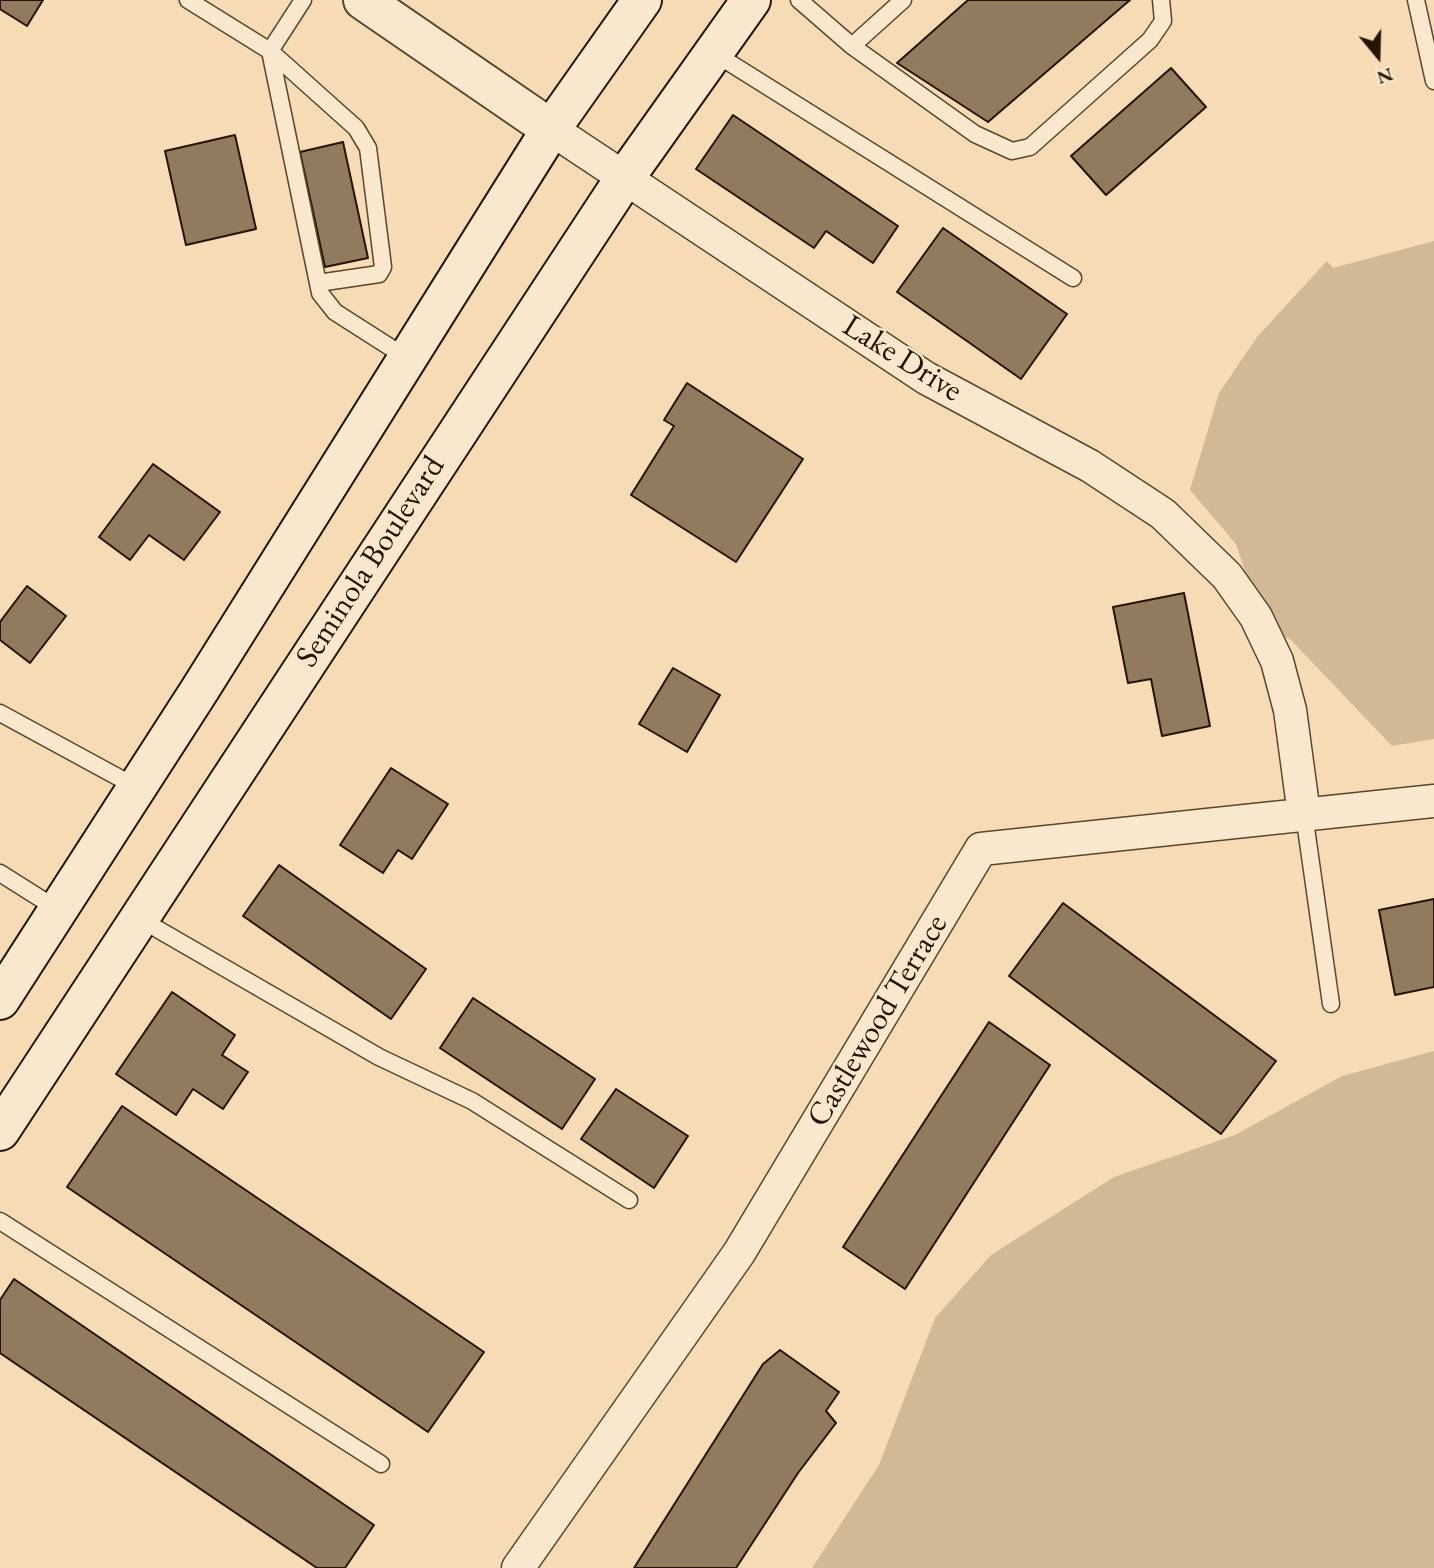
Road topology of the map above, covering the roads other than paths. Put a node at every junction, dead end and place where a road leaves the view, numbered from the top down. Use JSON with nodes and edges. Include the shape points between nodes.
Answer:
{"nodes":[{"id":1,"x":188,"y":0,"type":"edge"},
{"id":2,"x":303,"y":0,"type":"edge"},
{"id":3,"x":363,"y":0,"type":"edge"},
{"id":4,"x":642,"y":0,"type":"edge"},
{"id":5,"x":751,"y":0,"type":"edge"},
{"id":6,"x":799,"y":0,"type":"edge"},
{"id":7,"x":903,"y":0,"type":"edge"},
{"id":8,"x":1161,"y":0,"type":"edge"},
{"id":9,"x":1416,"y":0,"type":"edge"},
{"id":10,"x":852,"y":46,"type":"junction"},
{"id":11,"x":270,"y":51,"type":"junction"},
{"id":12,"x":714,"y":53,"type":"junction"},
{"id":13,"x":1434,"y":81,"type":"edge"},
{"id":14,"x":551,"y":129,"type":"junction"},
{"id":15,"x":624,"y":179,"type":"junction"},
{"id":16,"x":1073,"y":278,"type":"dead end"},
{"id":17,"x":318,"y":283,"type":"junction"},
{"id":18,"x":407,"y":358,"type":"junction"},
{"id":19,"x":0,"y":713,"type":"edge"},
{"id":20,"x":138,"y":788,"type":"junction"},
{"id":21,"x":1434,"y":801,"type":"edge"},
{"id":22,"x":1304,"y":814,"type":"junction"},
{"id":23,"x":0,"y":873,"type":"edge"},
{"id":24,"x":57,"y":909,"type":"junction"},
{"id":25,"x":138,"y":918,"type":"junction"},
{"id":26,"x":0,"y":1000,"type":"edge"},
{"id":27,"x":1331,"y":1003,"type":"dead end"},
{"id":28,"x":0,"y":1131,"type":"edge"},
{"id":29,"x":629,"y":1200,"type":"dead end"},
{"id":30,"x":0,"y":1221,"type":"edge"},
{"id":31,"x":381,"y":1464,"type":"dead end"},
{"id":32,"x":518,"y":1568,"type":"edge"}],
"edges":[{"from":1,"to":11,"type":"lane"},
{"from":2,"to":11,"type":"lane"},
{"from":3,"to":14,"type":"main road","name":"Lake Drive"},
{"from":4,"to":14,"type":"main road"},
{"from":5,"to":12,"type":"main road","name":"Seminola Boulevard"},
{"from":6,"to":10,"type":"lane"},
{"from":7,"to":10,"type":"lane"},
{"from":8,"to":10,"type":"lane","via":[[1163,21],[1150,40],[1030,147],[1012,151],[975,134]]},
{"from":9,"to":13,"type":"lane"},
{"from":11,"to":17,"type":"lane"},
{"from":11,"to":17,"type":"lane","via":[[356,128],[368,148],[383,267],[379,274]]},
{"from":12,"to":15,"type":"main road","name":"Seminola Boulevard"},
{"from":12,"to":16,"type":"lane"},
{"from":14,"to":15,"type":"street","name":"Lake Drive"},
{"from":14,"to":18,"type":"main road"},
{"from":15,"to":22,"type":"street","name":"Lake Drive","via":[[926,378],[1090,466],[1163,514],[1227,576],[1256,617],[1277,661],[1290,710]]},
{"from":15,"to":25,"type":"main road","name":"Seminola Boulevard"},
{"from":17,"to":18,"type":"lane","via":[[335,312]]},
{"from":18,"to":20,"type":"main road"},
{"from":19,"to":20,"type":"lane"},
{"from":20,"to":24,"type":"main road"},
{"from":21,"to":22,"type":"street","name":"Castlewood Terrace"},
{"from":22,"to":27,"type":"lane"},
{"from":22,"to":32,"type":"street","name":"Castlewood Terrace","via":[[981,849],[739,1253]]},
{"from":23,"to":24,"type":"lane"},
{"from":24,"to":26,"type":"main road"},
{"from":25,"to":28,"type":"main road","name":"Seminola Boulevard"},
{"from":25,"to":29,"type":"lane","via":[[379,1057],[472,1101]]},
{"from":30,"to":31,"type":"lane"}]}
